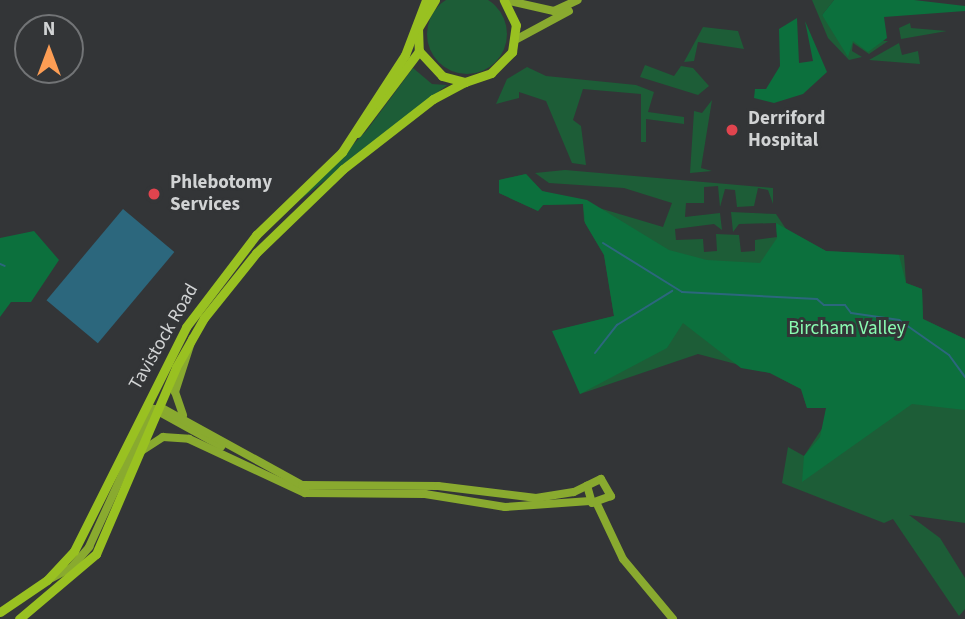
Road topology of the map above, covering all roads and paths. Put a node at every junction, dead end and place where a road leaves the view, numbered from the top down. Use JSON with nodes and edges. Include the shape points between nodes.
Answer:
{"nodes":[{"id":1,"x":426,"y":0,"type":"edge"},
{"id":2,"x":435,"y":0,"type":"edge"},
{"id":3,"x":504,"y":0,"type":"edge"},
{"id":4,"x":580,"y":0,"type":"edge"},
{"id":5,"x":517,"y":39,"type":"junction"},
{"id":6,"x":419,"y":51,"type":"junction"},
{"id":7,"x":465,"y":82,"type":"junction"},
{"id":8,"x":350,"y":139,"type":"junction"},
{"id":9,"x":312,"y":198,"type":"junction"},
{"id":10,"x":269,"y":224,"type":"junction"},
{"id":11,"x":275,"y":233,"type":"junction"},
{"id":12,"x":192,"y":336,"type":"junction"},
{"id":13,"x":151,"y":390,"type":"junction"},
{"id":14,"x":161,"y":411,"type":"junction"},
{"id":15,"x":183,"y":415,"type":"junction"},
{"id":16,"x":143,"y":450,"type":"junction"},
{"id":17,"x":251,"y":469,"type":"junction"},
{"id":18,"x":587,"y":486,"type":"junction"},
{"id":19,"x":597,"y":502,"type":"junction"},
{"id":20,"x":47,"y":580,"type":"junction"},
{"id":21,"x":0,"y":612,"type":"edge"},
{"id":22,"x":19,"y":619,"type":"edge"},
{"id":23,"x":673,"y":619,"type":"edge"}],
"edges":[{"from":1,"to":8,"type":"highway","name":"Tavistock Road","via":[[405,55]]},
{"from":2,"to":6,"type":"highway","via":[[418,28]]},
{"from":3,"to":4,"type":"main road","via":[[554,11]]},
{"from":3,"to":5,"type":"highway"},
{"from":4,"to":5,"type":"main road"},
{"from":5,"to":7,"type":"highway","name":"Tavistock Road","via":[[501,65]]},
{"from":6,"to":7,"type":"highway","via":[[442,76]]},
{"from":6,"to":8,"type":"highway","name":"Tavistock Road"},
{"from":7,"to":9,"type":"highway","name":"Tavistock Road","via":[[433,99]]},
{"from":8,"to":10,"type":"highway","name":"Tavistock Road"},
{"from":9,"to":10,"type":"highway"},
{"from":9,"to":11,"type":"highway","name":"Tavistock Road"},
{"from":10,"to":11,"type":"highway"},
{"from":10,"to":13,"type":"highway","name":"Tavistock Road","via":[[220,278]]},
{"from":11,"to":12,"type":"highway","name":"Tavistock Road"},
{"from":12,"to":14,"type":"highway","name":"Tavistock Road"},
{"from":12,"to":15,"type":"main road","via":[[175,392]]},
{"from":13,"to":14,"type":"main road"},
{"from":13,"to":20,"type":"highway","name":"Tavistock Road","via":[[81,541]]},
{"from":14,"to":15,"type":"main road"},
{"from":14,"to":16,"type":"highway","name":"Tavistock Road"},
{"from":14,"to":17,"type":"main road","via":[[205,435]]},
{"from":14,"to":20,"type":"main road","name":"Tavistock Road","via":[[89,547],[71,568]]},
{"from":15,"to":18,"type":"main road","via":[[270,474],[302,485],[438,486],[521,498]]},
{"from":16,"to":17,"type":"main road","via":[[163,437],[189,439]]},
{"from":16,"to":22,"type":"highway","name":"Tavistock Road","via":[[96,554]]},
{"from":17,"to":19,"type":"main road","via":[[284,488],[332,496],[425,494],[505,507]]},
{"from":18,"to":19,"type":"main road"},
{"from":18,"to":19,"type":"main road","via":[[606,481],[611,492]]},
{"from":19,"to":23,"type":"main road","via":[[634,574]]},
{"from":20,"to":21,"type":"highway","name":"Tavistock Road"}]}
